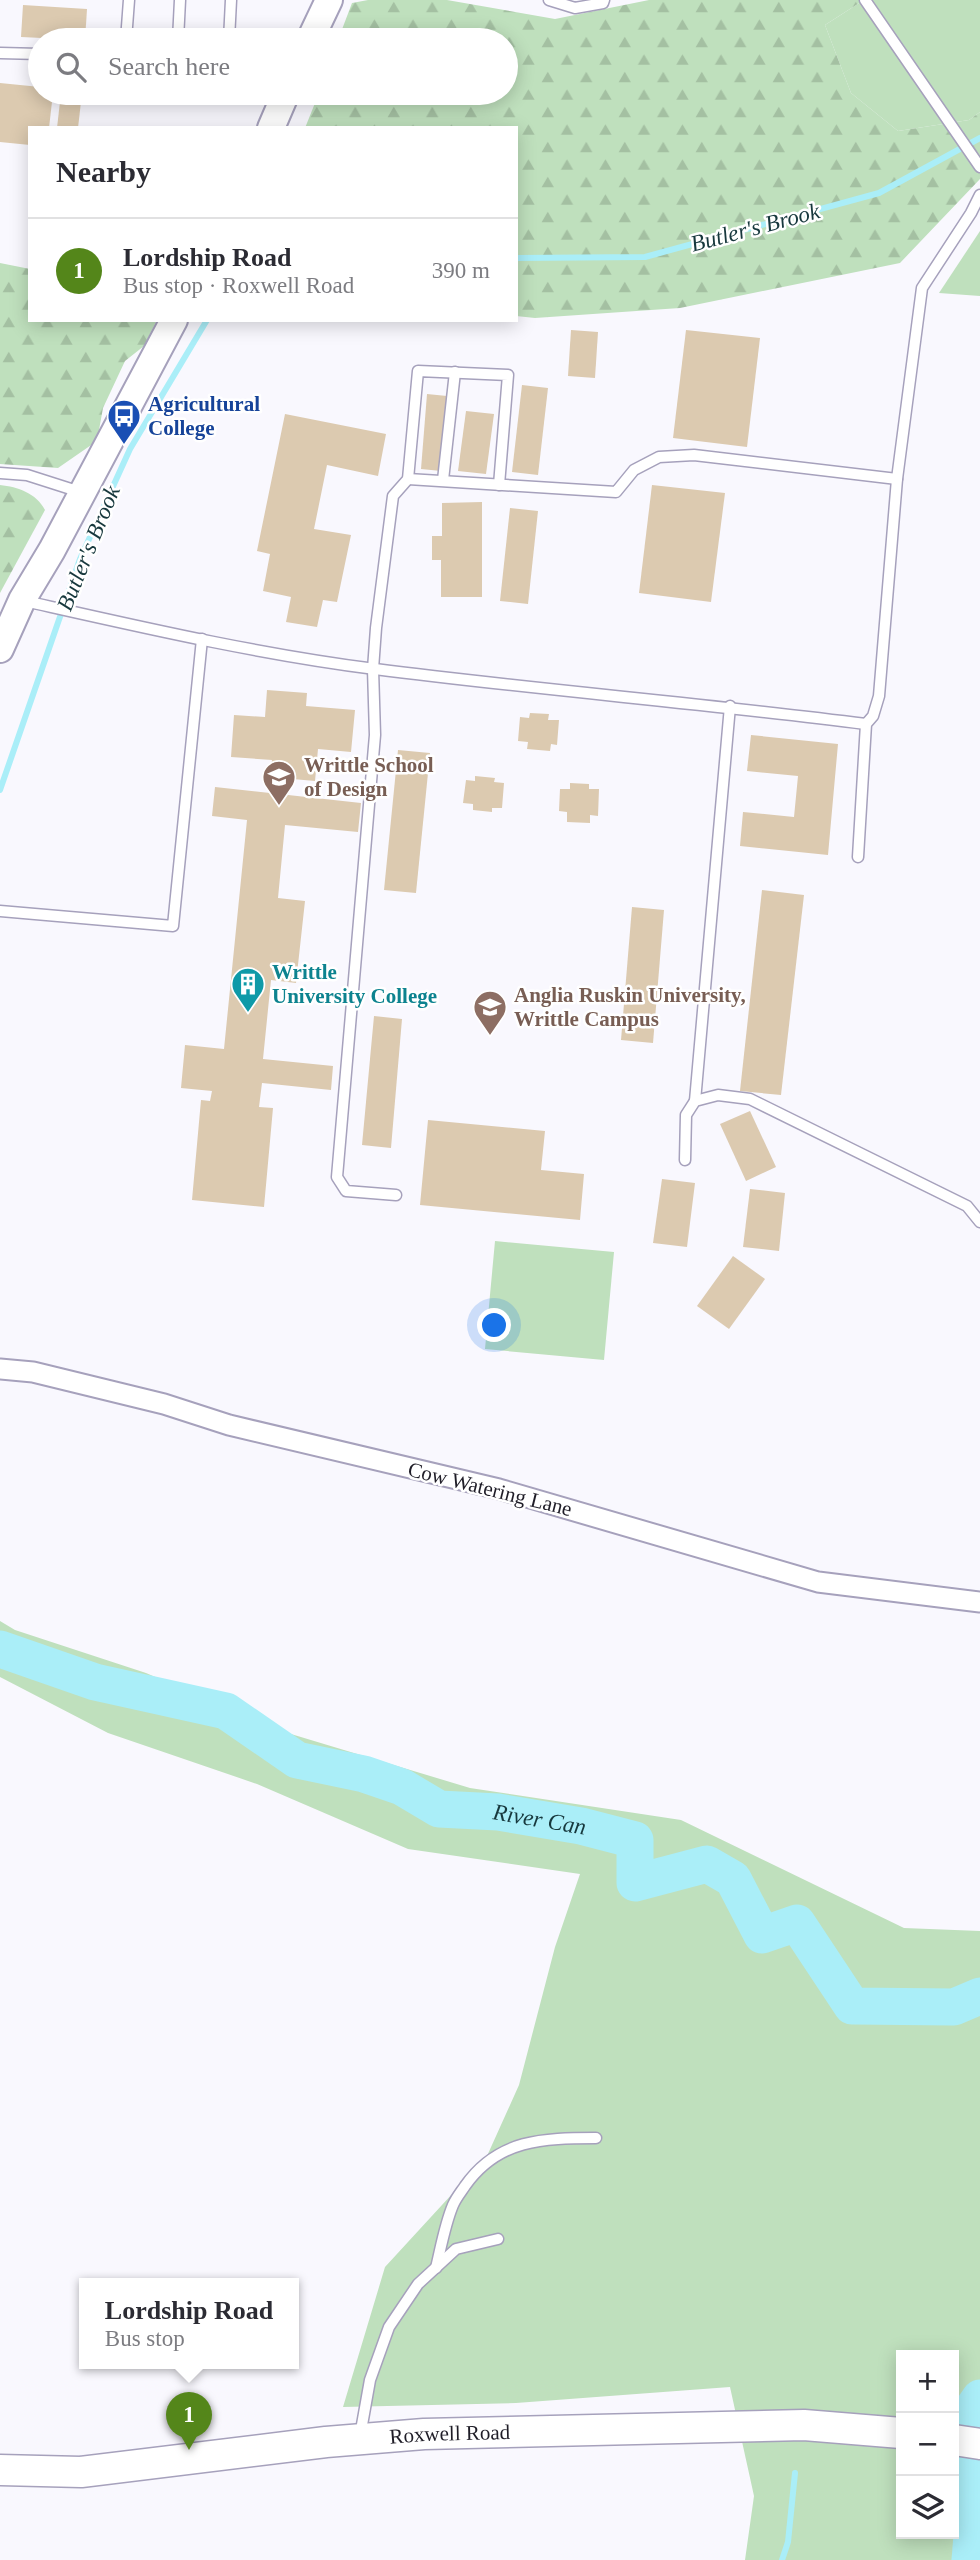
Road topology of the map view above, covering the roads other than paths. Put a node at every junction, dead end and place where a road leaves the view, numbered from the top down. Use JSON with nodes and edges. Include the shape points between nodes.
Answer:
{"nodes":[{"id":1,"x":129,"y":0,"type":"edge"},
{"id":2,"x":180,"y":0,"type":"edge"},
{"id":3,"x":231,"y":0,"type":"edge"},
{"id":4,"x":329,"y":0,"type":"edge"},
{"id":5,"x":549,"y":0,"type":"edge"},
{"id":6,"x":604,"y":0,"type":"edge"},
{"id":7,"x":865,"y":0,"type":"edge"},
{"id":8,"x":128,"y":28,"type":"edge"},
{"id":9,"x":179,"y":28,"type":"edge"},
{"id":10,"x":230,"y":28,"type":"edge"},
{"id":11,"x":316,"y":28,"type":"edge"},
{"id":12,"x":0,"y":53,"type":"edge"},
{"id":13,"x":28,"y":54,"type":"edge"},
{"id":14,"x":281,"y":105,"type":"edge"},
{"id":15,"x":272,"y":126,"type":"edge"},
{"id":16,"x":980,"y":167,"type":"edge"},
{"id":17,"x":980,"y":195,"type":"edge"},
{"id":18,"x":173,"y":322,"type":"edge"},
{"id":19,"x":455,"y":372,"type":"junction"},
{"id":20,"x":0,"y":473,"type":"edge"},
{"id":21,"x":408,"y":479,"type":"junction"},
{"id":22,"x":897,"y":479,"type":"junction"},
{"id":23,"x":443,"y":480,"type":"junction"},
{"id":24,"x":499,"y":485,"type":"junction"},
{"id":25,"x":81,"y":496,"type":"junction"},
{"id":26,"x":22,"y":600,"type":"junction"},
{"id":27,"x":202,"y":639,"type":"junction"},
{"id":28,"x":0,"y":649,"type":"edge"},
{"id":29,"x":373,"y":669,"type":"junction"},
{"id":30,"x":730,"y":706,"type":"junction"},
{"id":31,"x":866,"y":724,"type":"junction"},
{"id":32,"x":858,"y":857,"type":"dead end"},
{"id":33,"x":0,"y":911,"type":"edge"},
{"id":34,"x":695,"y":1101,"type":"junction"},
{"id":35,"x":685,"y":1160,"type":"dead end"},
{"id":36,"x":396,"y":1195,"type":"dead end"},
{"id":37,"x":980,"y":1222,"type":"edge"},
{"id":38,"x":0,"y":1369,"type":"edge"},
{"id":39,"x":980,"y":1602,"type":"edge"},
{"id":40,"x":596,"y":2138,"type":"dead end"},
{"id":41,"x":498,"y":2239,"type":"dead end"},
{"id":42,"x":436,"y":2268,"type":"junction"},
{"id":43,"x":896,"y":2433,"type":"edge"},
{"id":44,"x":359,"y":2440,"type":"junction"},
{"id":45,"x":959,"y":2441,"type":"edge"},
{"id":46,"x":980,"y":2444,"type":"edge"},
{"id":47,"x":0,"y":2470,"type":"edge"}],
"edges":[{"from":1,"to":8,"type":"lane"},
{"from":2,"to":9,"type":"lane"},
{"from":3,"to":10,"type":"lane"},
{"from":4,"to":11,"type":"street"},
{"from":5,"to":6,"type":"lane","via":[[575,8],[603,4]]},
{"from":7,"to":16,"type":"lane"},
{"from":12,"to":13,"type":"lane"},
{"from":14,"to":15,"type":"street"},
{"from":17,"to":22,"type":"lane","via":[[922,288]]},
{"from":18,"to":25,"type":"street"},
{"from":19,"to":21,"type":"lane","via":[[418,370]]},
{"from":19,"to":23,"type":"lane"},
{"from":19,"to":24,"type":"lane","via":[[508,375]]},
{"from":20,"to":25,"type":"lane","via":[[27,475]]},
{"from":21,"to":23,"type":"lane"},
{"from":21,"to":29,"type":"lane","via":[[393,496]]},
{"from":22,"to":24,"type":"lane","via":[[694,455],[659,457],[634,470],[616,492]]},
{"from":22,"to":31,"type":"lane","via":[[879,696]]},
{"from":23,"to":24,"type":"lane"},
{"from":25,"to":26,"type":"street"},
{"from":26,"to":27,"type":"lane"},
{"from":26,"to":28,"type":"street"},
{"from":27,"to":29,"type":"lane"},
{"from":27,"to":33,"type":"lane","via":[[173,926]]},
{"from":29,"to":30,"type":"lane"},
{"from":29,"to":36,"type":"lane","via":[[375,735],[337,1177],[346,1191]]},
{"from":30,"to":31,"type":"lane"},
{"from":30,"to":34,"type":"lane"},
{"from":31,"to":32,"type":"lane"},
{"from":34,"to":35,"type":"lane","via":[[686,1115]]},
{"from":34,"to":37,"type":"lane","via":[[718,1095],[750,1099],[967,1206]]},
{"from":38,"to":39,"type":"street","name":"Cow Watering Lane","via":[[33,1372],[499,1489],[818,1582]]},
{"from":40,"to":42,"type":"lane","via":[[527,2141],[503,2151],[475,2172],[453,2203]]},
{"from":41,"to":42,"type":"lane","via":[[456,2249]]},
{"from":42,"to":44,"type":"lane","via":[[418,2284],[389,2327],[370,2380]]},
{"from":43,"to":44,"type":"main road","name":"Roxwell Road","via":[[804,2426],[424,2434]]},
{"from":44,"to":47,"type":"main road","name":"Roxwell Road","via":[[81,2472]]},
{"from":45,"to":46,"type":"main road"}]}
